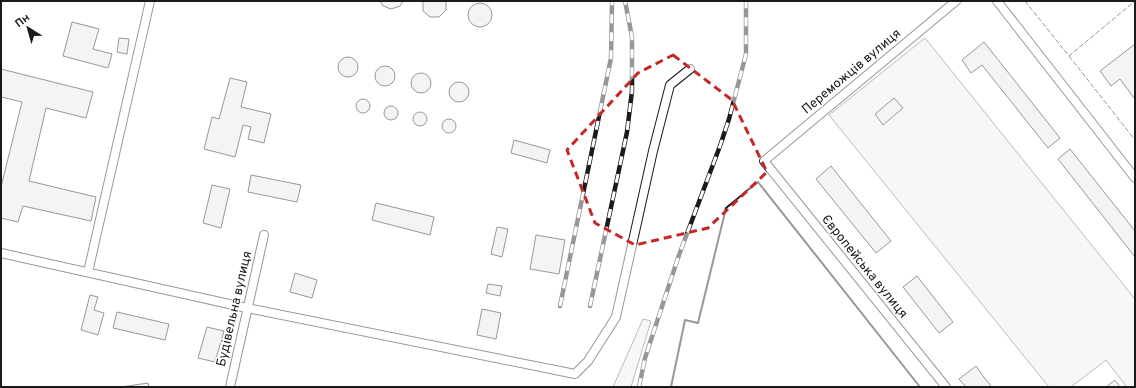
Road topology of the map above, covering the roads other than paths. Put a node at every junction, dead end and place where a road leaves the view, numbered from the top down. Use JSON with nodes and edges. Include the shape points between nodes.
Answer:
{"nodes":[{"id":1,"x":150,"y":1,"type":"edge"},
{"id":2,"x":956,"y":1,"type":"edge"},
{"id":3,"x":997,"y":1,"type":"edge"},
{"id":4,"x":690,"y":69,"type":"dead end"},
{"id":5,"x":764,"y":161,"type":"joint"},
{"id":6,"x":1135,"y":178,"type":"edge"},
{"id":7,"x":264,"y":235,"type":"dead end"},
{"id":8,"x":1,"y":253,"type":"edge"},
{"id":9,"x":88,"y":272,"type":"junction"},
{"id":10,"x":247,"y":308,"type":"junction"},
{"id":11,"x":230,"y":387,"type":"edge"},
{"id":12,"x":946,"y":387,"type":"edge"}],
"edges":[{"from":1,"to":9,"type":"street"},
{"from":2,"to":5,"type":"street","name":"Переможців вулиця"},
{"from":3,"to":6,"type":"street"},
{"from":4,"to":10,"type":"street","via":[[670,85],[616,317],[588,361],[575,374]]},
{"from":5,"to":12,"type":"street","name":"Європейська вулиця"},
{"from":7,"to":10,"type":"street","name":"Будівельна вулиця"},
{"from":8,"to":9,"type":"street"},
{"from":9,"to":10,"type":"street"},
{"from":10,"to":11,"type":"street","name":"Будівельна вулиця"}]}
